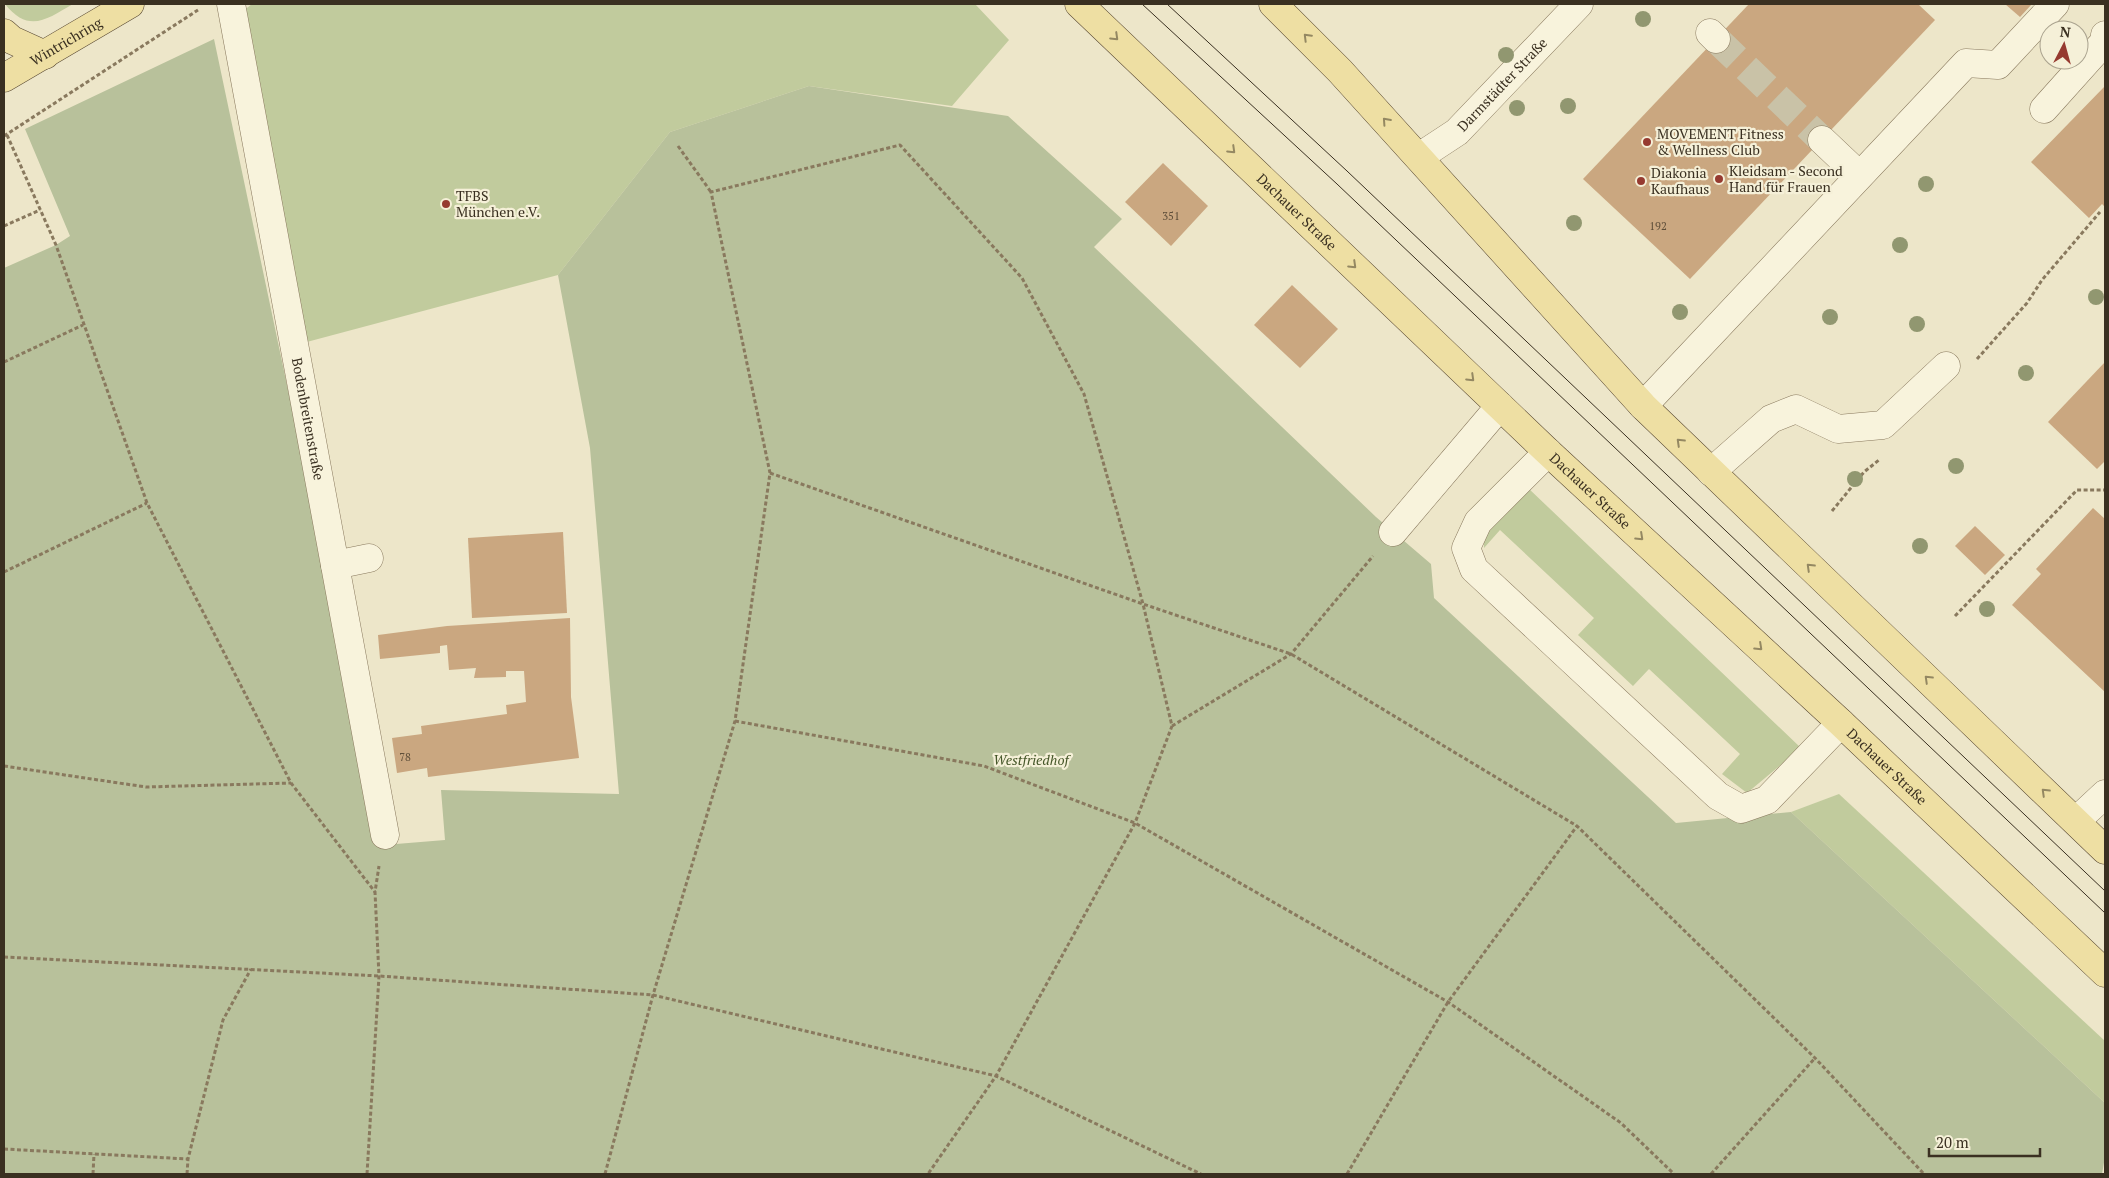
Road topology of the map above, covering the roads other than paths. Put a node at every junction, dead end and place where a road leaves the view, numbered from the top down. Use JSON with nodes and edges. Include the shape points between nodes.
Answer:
{"nodes":[{"id":1,"x":130,"y":4,"type":"edge"},
{"id":2,"x":231,"y":4,"type":"edge"},
{"id":3,"x":1079,"y":4,"type":"edge"},
{"id":4,"x":1273,"y":4,"type":"edge"},
{"id":5,"x":1579,"y":4,"type":"edge"},
{"id":6,"x":2055,"y":4,"type":"edge"},
{"id":7,"x":4,"y":33,"type":"edge"},
{"id":8,"x":2105,"y":35,"type":"edge"},
{"id":9,"x":45,"y":56,"type":"junction"},
{"id":10,"x":4,"y":78,"type":"edge"},
{"id":11,"x":2044,"y":109,"type":"dead end"},
{"id":12,"x":1822,"y":140,"type":"tunnel mouth"},
{"id":13,"x":1419,"y":157,"type":"junction"},
{"id":14,"x":1859,"y":175,"type":"junction"},
{"id":15,"x":1946,"y":366,"type":"dead end"},
{"id":16,"x":1500,"y":406,"type":"junction"},
{"id":17,"x":1643,"y":406,"type":"junction"},
{"id":18,"x":1548,"y":452,"type":"junction"},
{"id":19,"x":1711,"y":472,"type":"junction"},
{"id":20,"x":1393,"y":532,"type":"road end"},
{"id":21,"x":369,"y":558,"type":"dead end"},
{"id":22,"x":335,"y":565,"type":"junction"},
{"id":23,"x":1841,"y":723,"type":"junction"},
{"id":24,"x":2105,"y":794,"type":"edge"},
{"id":25,"x":2076,"y":821,"type":"junction"},
{"id":26,"x":385,"y":835,"type":"dead end"},
{"id":27,"x":2105,"y":850,"type":"edge"},
{"id":28,"x":2105,"y":973,"type":"edge"}],
"edges":[{"from":1,"to":9,"type":"main road","name":"Wintrichring"},
{"from":2,"to":22,"type":"street","name":"Bodenbreitenstraße"},
{"from":3,"to":16,"type":"main road","name":"Dachauer Straße","one_way":true},
{"from":13,"to":4,"type":"main road","one_way":true},
{"from":5,"to":13,"type":"street","name":"Darmstädter Straße","via":[[1457,132]]},
{"from":6,"to":14,"type":"street","via":[[1998,65],[1966,63]]},
{"from":7,"to":9,"type":"main road"},
{"from":8,"to":11,"type":"street","via":[[2104,42]]},
{"from":9,"to":10,"type":"main road","name":"Wintrichring"},
{"from":12,"to":14,"type":"street"},
{"from":13,"to":17,"type":"main road"},
{"from":14,"to":17,"type":"street"},
{"from":15,"to":19,"type":"street","via":[[1883,425],[1838,429],[1796,409],[1771,419]]},
{"from":16,"to":18,"type":"main road","name":"Dachauer Straße"},
{"from":16,"to":20,"type":"street"},
{"from":19,"to":17,"type":"main road","one_way":true},
{"from":18,"to":23,"type":"main road","name":"Dachauer Straße","one_way":true},
{"from":18,"to":23,"type":"street","via":[[1478,522],[1466,548],[1474,569],[1718,796],[1742,809],[1767,800]]},
{"from":25,"to":19,"type":"main road","one_way":true},
{"from":21,"to":22,"type":"street"},
{"from":22,"to":26,"type":"street","name":"Bodenbreitenstraße"},
{"from":23,"to":28,"type":"main road","name":"Dachauer Straße"},
{"from":24,"to":25,"type":"street"},
{"from":25,"to":27,"type":"main road"}]}
